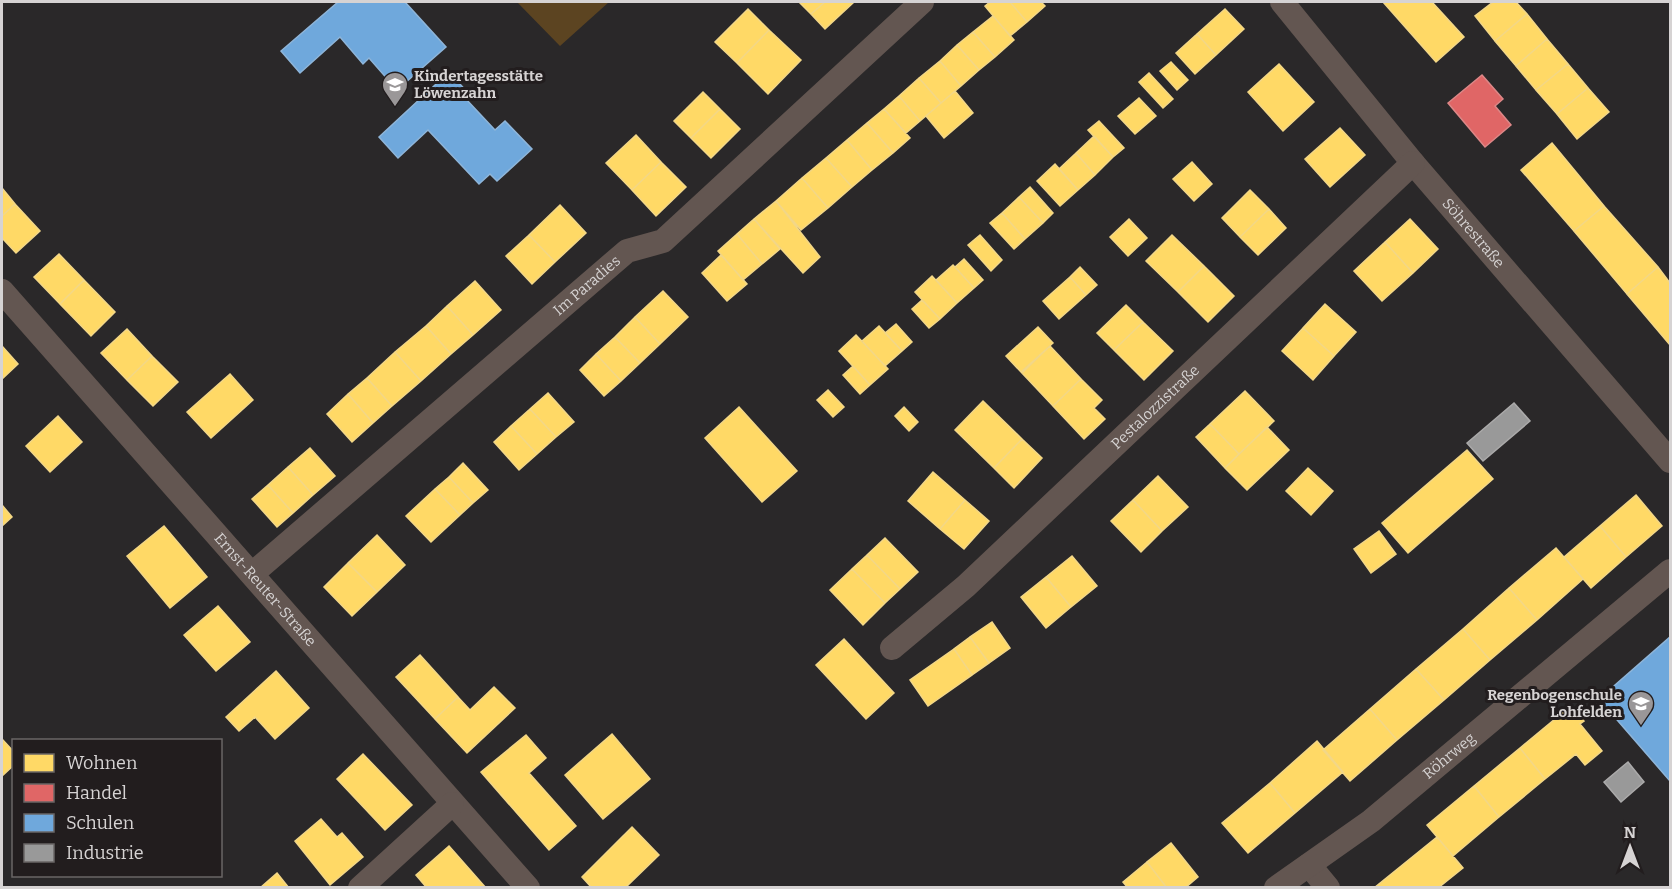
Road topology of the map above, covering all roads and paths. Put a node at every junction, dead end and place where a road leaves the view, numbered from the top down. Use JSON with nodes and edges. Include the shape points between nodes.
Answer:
{"nodes":[{"id":1,"x":922,"y":2,"type":"edge"},
{"id":2,"x":1282,"y":2,"type":"edge"},
{"id":3,"x":1413,"y":163,"type":"junction"},
{"id":4,"x":2,"y":291,"type":"edge"},
{"id":5,"x":1671,"y":461,"type":"edge"},
{"id":6,"x":1671,"y":571,"type":"edge"},
{"id":7,"x":252,"y":574,"type":"junction"},
{"id":8,"x":892,"y":648,"type":"dead end"},
{"id":9,"x":452,"y":804,"type":"junction"},
{"id":10,"x":1309,"y":865,"type":"junction"},
{"id":11,"x":360,"y":888,"type":"edge"},
{"id":12,"x":528,"y":888,"type":"edge"},
{"id":13,"x":1276,"y":888,"type":"edge"},
{"id":14,"x":1328,"y":888,"type":"edge"}],
"edges":[{"from":1,"to":7,"type":"street","name":"Im Paradies","via":[[663,241],[627,252]]},
{"from":2,"to":3,"type":"street","name":"Söhrestraße"},
{"from":3,"to":5,"type":"street","name":"Söhrestraße"},
{"from":3,"to":8,"type":"street","name":"Pestalozzistraße","via":[[966,586]]},
{"from":4,"to":7,"type":"street","name":"Ernst-Reuter-Straße"},
{"from":6,"to":10,"type":"street","name":"Röhrweg","via":[[1371,821]]},
{"from":7,"to":9,"type":"street","name":"Ernst-Reuter-Straße"},
{"from":9,"to":11,"type":"street"},
{"from":9,"to":12,"type":"street","name":"Ernst-Reuter-Straße"},
{"from":10,"to":13,"type":"street","name":"Röhrweg"},
{"from":10,"to":14,"type":"street"}]}
